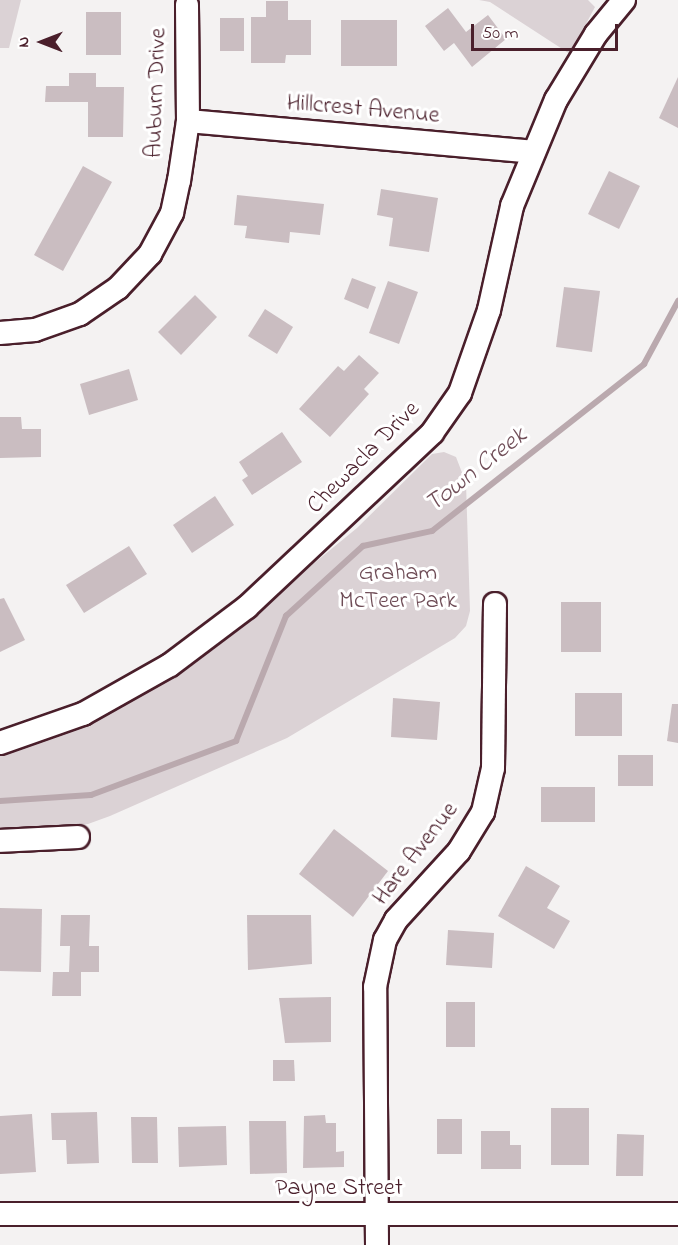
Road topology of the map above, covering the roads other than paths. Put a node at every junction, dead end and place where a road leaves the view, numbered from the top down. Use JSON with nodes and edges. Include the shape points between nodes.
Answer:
{"nodes":[{"id":1,"x":624,"y":0,"type":"edge"},
{"id":2,"x":187,"y":5,"type":"dead end"},
{"id":3,"x":188,"y":121,"type":"junction"},
{"id":4,"x":533,"y":152,"type":"junction"},
{"id":5,"x":0,"y":333,"type":"edge"},
{"id":6,"x":495,"y":604,"type":"dead end"},
{"id":7,"x":0,"y":743,"type":"edge"},
{"id":8,"x":78,"y":837,"type":"dead end"},
{"id":9,"x":0,"y":841,"type":"edge"},
{"id":10,"x":0,"y":1214,"type":"edge"},
{"id":11,"x":678,"y":1214,"type":"edge"},
{"id":12,"x":377,"y":1216,"type":"junction"},
{"id":13,"x":377,"y":1245,"type":"edge"}],
"edges":[{"from":1,"to":4,"type":"street","name":"Chewacla Drive","via":[[596,34],[562,90]]},
{"from":2,"to":3,"type":"street","name":"Auburn Drive"},
{"from":3,"to":4,"type":"street","name":"Hillcrest Avenue"},
{"from":3,"to":5,"type":"street","name":"Auburn Drive","via":[[172,213],[150,254],[118,288],[80,315],[35,330]]},
{"from":4,"to":7,"type":"street","name":"Chewacla Drive","via":[[512,206],[489,310],[460,393],[432,433],[248,607],[170,665],[82,714]]},
{"from":6,"to":12,"type":"street","name":"Hare Avenue","via":[[493,768],[483,812],[459,851],[396,920],[385,940],[375,987]]},
{"from":8,"to":9,"type":"street"},
{"from":10,"to":12,"type":"street","name":"Payne Street"},
{"from":11,"to":12,"type":"street","name":"Payne Street"},
{"from":12,"to":13,"type":"street","name":"Hare Avenue"}]}
